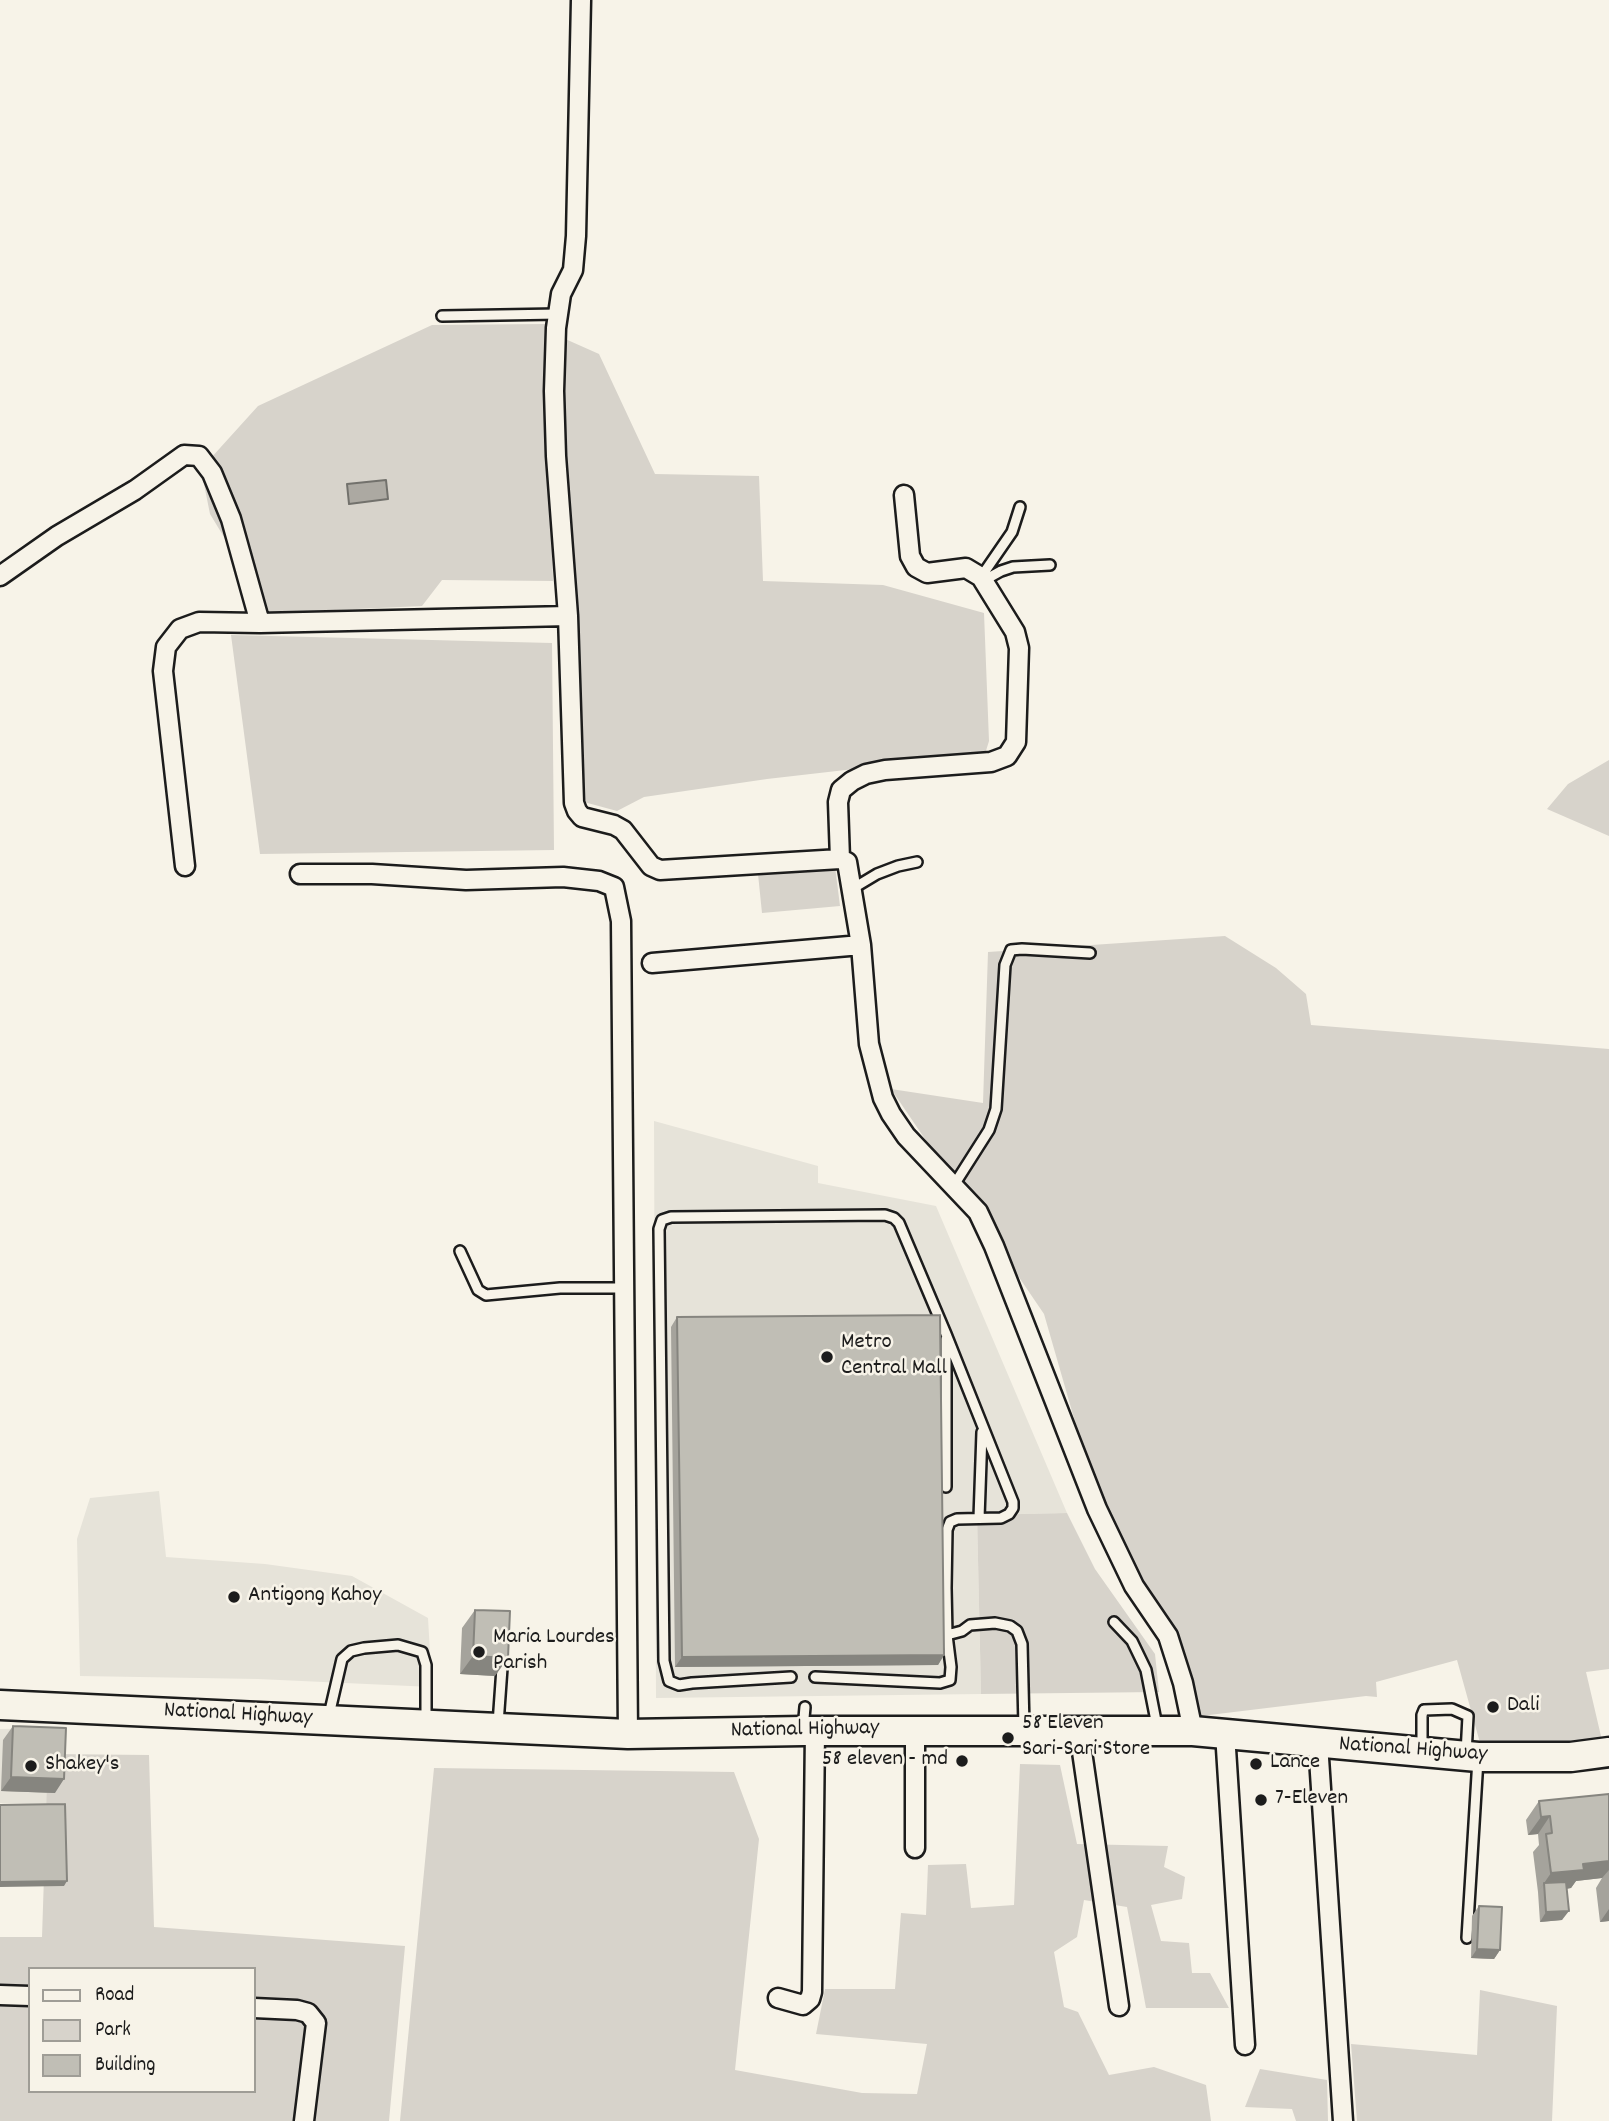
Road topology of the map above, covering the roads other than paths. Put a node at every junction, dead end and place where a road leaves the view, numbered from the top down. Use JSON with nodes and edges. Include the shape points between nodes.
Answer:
{"nodes":[{"id":1,"x":581,"y":0,"type":"edge"},
{"id":2,"x":558,"y":314,"type":"junction"},
{"id":3,"x":442,"y":316,"type":"dead end"},
{"id":4,"x":904,"y":495,"type":"dead end"},
{"id":5,"x":1020,"y":507,"type":"dead end"},
{"id":6,"x":1050,"y":565,"type":"dead end"},
{"id":7,"x":0,"y":576,"type":"edge"},
{"id":8,"x":982,"y":579,"type":"junction"},
{"id":9,"x":568,"y":616,"type":"junction"},
{"id":10,"x":260,"y":623,"type":"junction"},
{"id":11,"x":840,"y":859,"type":"junction"},
{"id":12,"x":917,"y":862,"type":"dead end"},
{"id":13,"x":185,"y":866,"type":"dead end"},
{"id":14,"x":300,"y":874,"type":"dead end"},
{"id":15,"x":852,"y":889,"type":"junction"},
{"id":16,"x":861,"y":945,"type":"junction"},
{"id":17,"x":1090,"y":953,"type":"dead end"},
{"id":18,"x":652,"y":963,"type":"dead end"},
{"id":19,"x":954,"y":1185,"type":"junction"},
{"id":20,"x":460,"y":1251,"type":"dead end"},
{"id":21,"x":623,"y":1288,"type":"junction"},
{"id":22,"x":946,"y":1334,"type":"junction"},
{"id":23,"x":982,"y":1427,"type":"junction"},
{"id":24,"x":946,"y":1487,"type":"dead end"},
{"id":25,"x":979,"y":1518,"type":"junction"},
{"id":26,"x":1114,"y":1622,"type":"dead end"},
{"id":27,"x":947,"y":1634,"type":"junction"},
{"id":28,"x":502,"y":1668,"type":"edge"},
{"id":29,"x":791,"y":1677,"type":"dead end"},
{"id":30,"x":815,"y":1677,"type":"dead end"},
{"id":31,"x":0,"y":1705,"type":"edge"},
{"id":32,"x":328,"y":1721,"type":"junction"},
{"id":33,"x":808,"y":1723,"type":"junction"},
{"id":34,"x":426,"y":1724,"type":"junction"},
{"id":35,"x":497,"y":1729,"type":"junction"},
{"id":36,"x":915,"y":1730,"type":"junction"},
{"id":37,"x":1079,"y":1731,"type":"junction"},
{"id":38,"x":1158,"y":1731,"type":"junction"},
{"id":39,"x":1193,"y":1731,"type":"junction"},
{"id":40,"x":1024,"y":1732,"type":"junction"},
{"id":41,"x":1224,"y":1733,"type":"junction"},
{"id":42,"x":628,"y":1734,"type":"junction"},
{"id":43,"x":1318,"y":1743,"type":"junction"},
{"id":44,"x":1422,"y":1752,"type":"junction"},
{"id":45,"x":1609,"y":1752,"type":"edge"},
{"id":46,"x":1472,"y":1757,"type":"junction"},
{"id":47,"x":915,"y":1848,"type":"dead end"},
{"id":48,"x":1467,"y":1937,"type":"dead end"},
{"id":49,"x":0,"y":1995,"type":"edge"},
{"id":50,"x":28,"y":1997,"type":"edge"},
{"id":51,"x":778,"y":1998,"type":"dead end"},
{"id":52,"x":1119,"y":2006,"type":"dead end"},
{"id":53,"x":256,"y":2008,"type":"edge"},
{"id":54,"x":1245,"y":2045,"type":"dead end"},
{"id":55,"x":304,"y":2121,"type":"edge"},
{"id":56,"x":1343,"y":2121,"type":"edge"}],
"edges":[{"from":1,"to":2,"type":"street","via":[[576,236],[573,270],[561,294]]},
{"from":2,"to":3,"type":"lane"},
{"from":2,"to":9,"type":"street","via":[[555,443]]},
{"from":4,"to":8,"type":"street","via":[[910,556],[916,567],[927,573],[965,568]]},
{"from":5,"to":8,"type":"lane","via":[[1013,532]]},
{"from":6,"to":8,"type":"lane","via":[[1013,567]]},
{"from":7,"to":10,"type":"street","via":[[184,455],[200,456],[231,519]]},
{"from":8,"to":11,"type":"street","via":[[1015,632],[1019,648],[1016,742],[1007,756],[991,762],[886,770],[852,781],[841,790],[838,802]]},
{"from":9,"to":10,"type":"street"},
{"from":9,"to":11,"type":"street","via":[[574,803],[582,817],[623,830],[651,866],[660,870]]},
{"from":10,"to":13,"type":"street","via":[[199,622],[180,629],[166,647],[163,671]]},
{"from":11,"to":15,"type":"street","via":[[847,862]]},
{"from":12,"to":15,"type":"lane","via":[[877,874]]},
{"from":14,"to":21,"type":"street","via":[[466,880],[563,877],[614,887],[621,921]]},
{"from":15,"to":16,"type":"street"},
{"from":16,"to":18,"type":"street"},
{"from":16,"to":19,"type":"street","via":[[869,1044],[883,1098],[906,1136]]},
{"from":17,"to":19,"type":"lane","via":[[1011,950],[1006,965],[996,1109],[989,1130]]},
{"from":19,"to":39,"type":"street","via":[[978,1212],[994,1246],[1101,1519],[1133,1586],[1168,1636]]},
{"from":20,"to":21,"type":"lane","via":[[478,1290],[486,1295]]},
{"from":21,"to":42,"type":"street"},
{"from":22,"to":23,"type":"lane"},
{"from":22,"to":24,"type":"lane"},
{"from":22,"to":29,"type":"lane","via":[[894,1217],[671,1217],[659,1228],[664,1661],[669,1681],[679,1685]]},
{"from":23,"to":25,"type":"lane"},
{"from":23,"to":25,"type":"lane","via":[[1013,1508],[1001,1518]]},
{"from":25,"to":27,"type":"lane","via":[[957,1519],[947,1530]]},
{"from":26,"to":38,"type":"lane","via":[[1132,1642],[1146,1670]]},
{"from":27,"to":30,"type":"lane","via":[[950,1680]]},
{"from":27,"to":40,"type":"lane","via":[[970,1625],[995,1623],[1017,1631],[1022,1644]]},
{"from":28,"to":35,"type":"lane"},
{"from":31,"to":32,"type":"main road","name":"National Highway"},
{"from":32,"to":34,"type":"main road","name":"National Highway"},
{"from":32,"to":34,"type":"lane","via":[[342,1659],[351,1651],[398,1645],[422,1652]]},
{"from":33,"to":36,"type":"main road","name":"National Highway"},
{"from":33,"to":42,"type":"main road","name":"National Highway"},
{"from":33,"to":51,"type":"street","via":[[811,1992],[803,2005]]},
{"from":34,"to":35,"type":"main road","name":"National Highway"},
{"from":35,"to":42,"type":"main road","name":"National Highway"},
{"from":36,"to":40,"type":"main road","name":"National Highway"},
{"from":36,"to":47,"type":"street"},
{"from":37,"to":38,"type":"main road","name":"National Highway"},
{"from":37,"to":40,"type":"main road","name":"National Highway"},
{"from":37,"to":52,"type":"street"},
{"from":38,"to":39,"type":"main road","name":"National Highway"},
{"from":39,"to":41,"type":"main road","name":"National Highway"},
{"from":41,"to":43,"type":"main road","name":"National Highway"},
{"from":41,"to":54,"type":"street"},
{"from":43,"to":44,"type":"main road","name":"National Highway"},
{"from":43,"to":56,"type":"street"},
{"from":44,"to":46,"type":"main road","name":"National Highway"},
{"from":44,"to":46,"type":"lane","via":[[1424,1710],[1452,1709],[1468,1716]]},
{"from":45,"to":46,"type":"main road","name":"National Highway","via":[[1571,1758]]},
{"from":46,"to":48,"type":"lane"},
{"from":49,"to":50,"type":"street"},
{"from":53,"to":55,"type":"street","via":[[308,2013],[316,2023]]}]}
